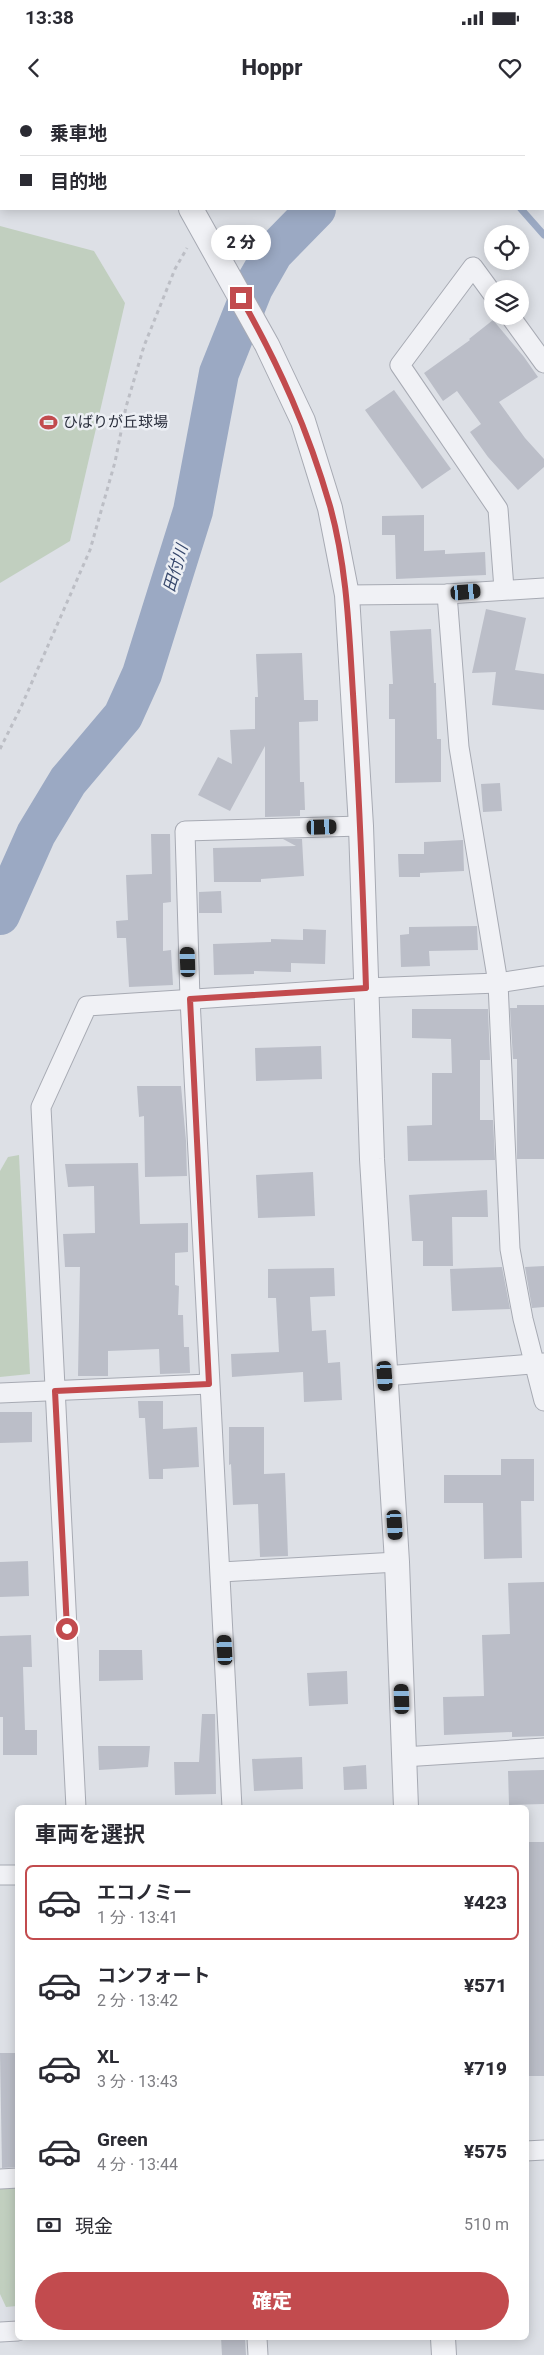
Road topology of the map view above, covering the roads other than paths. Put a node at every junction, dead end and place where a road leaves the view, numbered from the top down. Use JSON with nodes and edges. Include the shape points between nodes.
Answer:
{"nodes":[{"id":1,"x":192,"y":210,"type":"edge"},
{"id":2,"x":484,"y":282,"type":"edge"},
{"id":3,"x":517,"y":325,"type":"edge"},
{"id":4,"x":544,"y":362,"type":"edge"},
{"id":5,"x":544,"y":588,"type":"edge"},
{"id":6,"x":504,"y":589,"type":"junction"},
{"id":7,"x":447,"y":594,"type":"junction"},
{"id":8,"x":347,"y":595,"type":"junction"},
{"id":9,"x":362,"y":826,"type":"junction"},
{"id":10,"x":544,"y":976,"type":"edge"},
{"id":11,"x":498,"y":982,"type":"junction"},
{"id":12,"x":366,"y":988,"type":"junction"},
{"id":13,"x":190,"y":999,"type":"junction"},
{"id":14,"x":539,"y":1363,"type":"edge"},
{"id":15,"x":385,"y":1376,"type":"junction"},
{"id":16,"x":209,"y":1384,"type":"junction"},
{"id":17,"x":55,"y":1391,"type":"junction"},
{"id":18,"x":0,"y":1393,"type":"edge"},
{"id":19,"x":544,"y":1401,"type":"edge"},
{"id":20,"x":397,"y":1562,"type":"junction"},
{"id":21,"x":221,"y":1572,"type":"junction"},
{"id":22,"x":544,"y":1748,"type":"edge"},
{"id":23,"x":403,"y":1757,"type":"junction"},
{"id":24,"x":76,"y":1805,"type":"edge"},
{"id":25,"x":232,"y":1805,"type":"edge"},
{"id":26,"x":406,"y":1805,"type":"edge"},
{"id":27,"x":0,"y":1875,"type":"edge"},
{"id":28,"x":15,"y":1875,"type":"edge"},
{"id":29,"x":544,"y":2150,"type":"edge"},
{"id":30,"x":529,"y":2151,"type":"edge"},
{"id":31,"x":15,"y":2178,"type":"edge"},
{"id":32,"x":0,"y":2179,"type":"edge"},
{"id":33,"x":15,"y":2331,"type":"edge"},
{"id":34,"x":0,"y":2332,"type":"edge"},
{"id":35,"x":257,"y":2340,"type":"edge"},
{"id":36,"x":443,"y":2340,"type":"edge"},
{"id":37,"x":258,"y":2355,"type":"edge"},
{"id":38,"x":444,"y":2355,"type":"edge"}],
"edges":[{"from":1,"to":8,"type":"street","via":[[267,345],[303,421],[330,508]]},
{"from":2,"to":6,"type":"street","via":[[473,267],[400,365],[498,509]]},
{"from":3,"to":4,"type":"street"},
{"from":5,"to":6,"type":"street"},
{"from":6,"to":7,"type":"street"},
{"from":7,"to":8,"type":"street"},
{"from":7,"to":11,"type":"street","via":[[459,747]]},
{"from":8,"to":9,"type":"street"},
{"from":9,"to":12,"type":"street"},
{"from":9,"to":13,"type":"street","via":[[185,831]]},
{"from":10,"to":11,"type":"street"},
{"from":11,"to":12,"type":"street"},
{"from":11,"to":14,"type":"street","via":[[510,1249]]},
{"from":12,"to":13,"type":"street"},
{"from":12,"to":15,"type":"street"},
{"from":13,"to":16,"type":"street"},
{"from":13,"to":17,"type":"street","via":[[87,1006],[41,1106]]},
{"from":14,"to":15,"type":"street"},
{"from":14,"to":19,"type":"street"},
{"from":15,"to":20,"type":"street"},
{"from":16,"to":17,"type":"street"},
{"from":16,"to":21,"type":"street"},
{"from":17,"to":18,"type":"street"},
{"from":17,"to":24,"type":"street"},
{"from":20,"to":21,"type":"street"},
{"from":20,"to":23,"type":"street"},
{"from":21,"to":25,"type":"street"},
{"from":22,"to":23,"type":"street"},
{"from":23,"to":26,"type":"street"},
{"from":27,"to":28,"type":"street"},
{"from":29,"to":30,"type":"street"},
{"from":31,"to":32,"type":"street"},
{"from":33,"to":34,"type":"street"},
{"from":35,"to":37,"type":"street"},
{"from":36,"to":38,"type":"street"}]}
